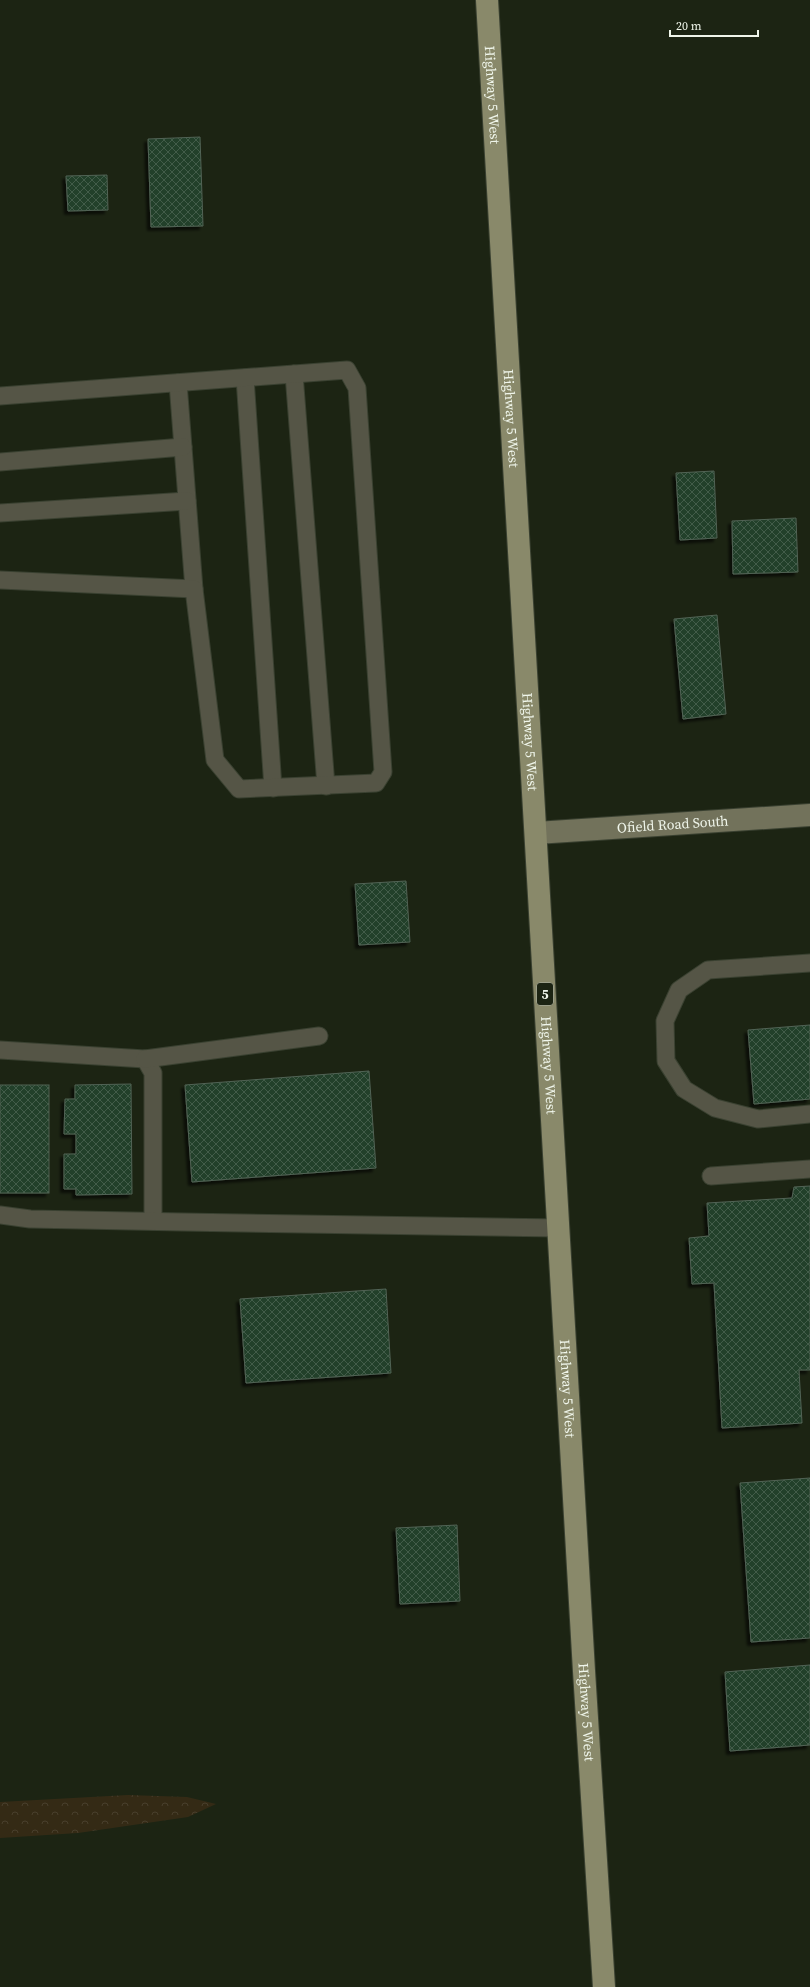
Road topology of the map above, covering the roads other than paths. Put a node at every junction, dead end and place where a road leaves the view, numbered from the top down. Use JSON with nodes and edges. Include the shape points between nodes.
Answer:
{"nodes":[{"id":1,"x":487,"y":0,"type":"edge"},
{"id":2,"x":294,"y":374,"type":"junction"},
{"id":3,"x":245,"y":378,"type":"junction"},
{"id":4,"x":178,"y":383,"type":"junction"},
{"id":5,"x":0,"y":396,"type":"edge"},
{"id":6,"x":183,"y":448,"type":"junction"},
{"id":7,"x":0,"y":462,"type":"edge"},
{"id":8,"x":187,"y":501,"type":"junction"},
{"id":9,"x":0,"y":513,"type":"edge"},
{"id":10,"x":0,"y":580,"type":"edge"},
{"id":11,"x":194,"y":589,"type":"junction"},
{"id":12,"x":326,"y":786,"type":"junction"},
{"id":13,"x":274,"y":788,"type":"junction"},
{"id":14,"x":810,"y":815,"type":"edge"},
{"id":15,"x":536,"y":833,"type":"junction"},
{"id":16,"x":810,"y":963,"type":"edge"},
{"id":17,"x":319,"y":1036,"type":"dead end"},
{"id":18,"x":0,"y":1050,"type":"edge"},
{"id":19,"x":145,"y":1059,"type":"junction"},
{"id":20,"x":810,"y":1114,"type":"edge"},
{"id":21,"x":810,"y":1169,"type":"edge"},
{"id":22,"x":711,"y":1176,"type":"dead end"},
{"id":23,"x":0,"y":1215,"type":"edge"},
{"id":24,"x":153,"y":1221,"type":"junction"},
{"id":25,"x":558,"y":1228,"type":"junction"},
{"id":26,"x":604,"y":1987,"type":"edge"}],
"edges":[{"from":1,"to":15,"type":"main road","name":"Highway 5 West","number":"5"},
{"from":2,"to":3,"type":"lane"},
{"from":2,"to":12,"type":"lane"},
{"from":2,"to":12,"type":"lane","via":[[347,370],[358,388],[383,772],[376,783]]},
{"from":3,"to":4,"type":"lane"},
{"from":3,"to":13,"type":"lane"},
{"from":4,"to":5,"type":"lane"},
{"from":4,"to":6,"type":"lane"},
{"from":6,"to":7,"type":"lane"},
{"from":6,"to":8,"type":"lane"},
{"from":8,"to":9,"type":"lane"},
{"from":8,"to":11,"type":"lane"},
{"from":10,"to":11,"type":"lane"},
{"from":11,"to":13,"type":"lane","via":[[215,760],[239,789]]},
{"from":12,"to":13,"type":"lane"},
{"from":14,"to":15,"type":"street","name":"Ofield Road South"},
{"from":15,"to":25,"type":"main road","name":"Highway 5 West","number":"5"},
{"from":16,"to":20,"type":"lane","via":[[708,970],[679,990],[665,1021],[666,1061],[684,1089],[715,1108],[758,1119]]},
{"from":17,"to":19,"type":"lane"},
{"from":18,"to":19,"type":"lane"},
{"from":19,"to":24,"type":"lane","via":[[152,1073]]},
{"from":21,"to":22,"type":"lane"},
{"from":23,"to":24,"type":"lane","via":[[30,1219]]},
{"from":24,"to":25,"type":"lane"},
{"from":25,"to":26,"type":"main road","name":"Highway 5 West","number":"5"}]}
